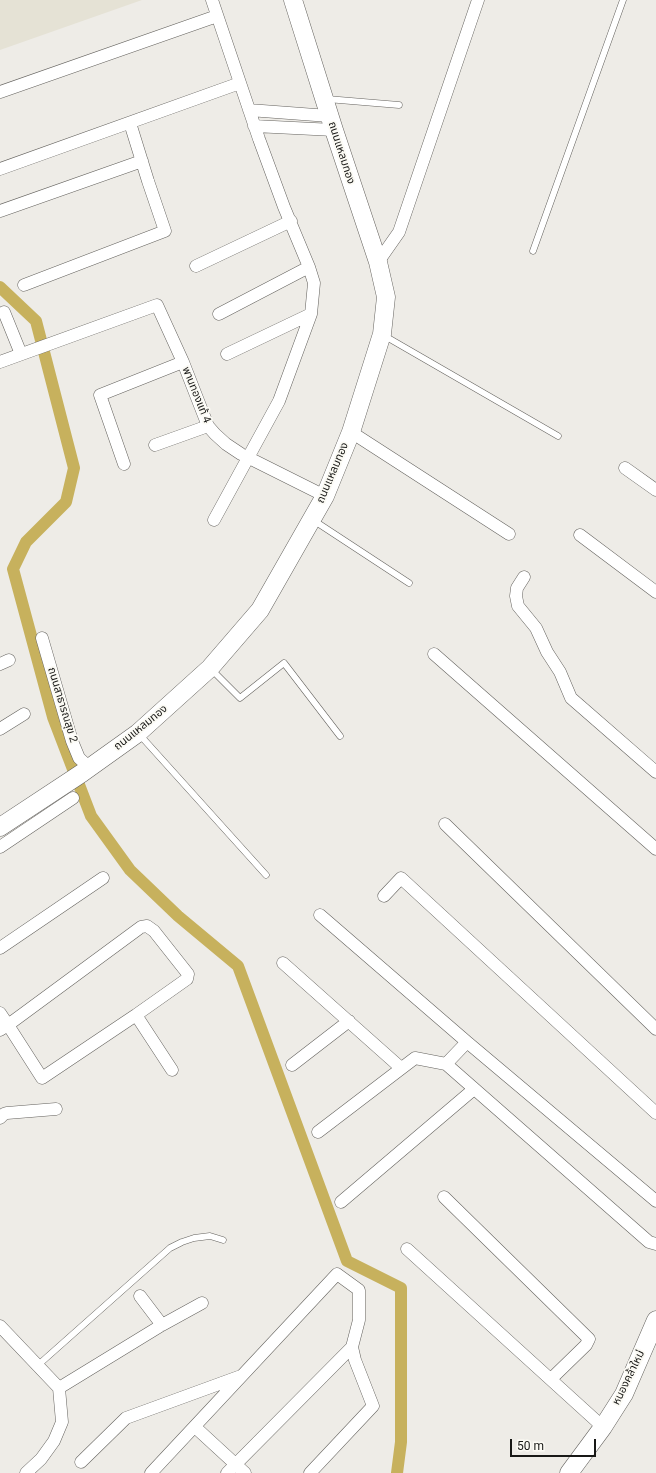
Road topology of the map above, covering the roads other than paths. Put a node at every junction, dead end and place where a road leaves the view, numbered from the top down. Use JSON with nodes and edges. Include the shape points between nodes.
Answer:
{"nodes":[{"id":1,"x":212,"y":0,"type":"edge"},
{"id":2,"x":293,"y":0,"type":"edge"},
{"id":3,"x":478,"y":0,"type":"edge"},
{"id":4,"x":623,"y":0,"type":"edge"},
{"id":5,"x":217,"y":16,"type":"junction"},
{"id":6,"x":240,"y":83,"type":"junction"},
{"id":7,"x":0,"y":92,"type":"edge"},
{"id":8,"x":399,"y":105,"type":"dead end"},
{"id":9,"x":249,"y":110,"type":"junction"},
{"id":10,"x":329,"y":115,"type":"junction"},
{"id":11,"x":130,"y":123,"type":"junction"},
{"id":12,"x":254,"y":126,"type":"junction"},
{"id":13,"x":142,"y":161,"type":"junction"},
{"id":14,"x":0,"y":169,"type":"edge"},
{"id":15,"x":0,"y":211,"type":"edge"},
{"id":16,"x":291,"y":221,"type":"junction"},
{"id":17,"x":533,"y":252,"type":"dead end"},
{"id":18,"x":378,"y":262,"type":"junction"},
{"id":19,"x":196,"y":266,"type":"dead end"},
{"id":20,"x":309,"y":267,"type":"junction"},
{"id":21,"x":24,"y":285,"type":"dead end"},
{"id":22,"x":4,"y":312,"type":"dead end"},
{"id":23,"x":219,"y":314,"type":"dead end"},
{"id":24,"x":311,"y":314,"type":"junction"},
{"id":25,"x":382,"y":334,"type":"junction"},
{"id":26,"x":21,"y":354,"type":"junction"},
{"id":27,"x":227,"y":354,"type":"dead end"},
{"id":28,"x":0,"y":362,"type":"edge"},
{"id":29,"x":183,"y":362,"type":"junction"},
{"id":30,"x":208,"y":426,"type":"junction"},
{"id":31,"x":351,"y":432,"type":"junction"},
{"id":32,"x":558,"y":436,"type":"dead end"},
{"id":33,"x":155,"y":445,"type":"dead end"},
{"id":34,"x":249,"y":458,"type":"junction"},
{"id":35,"x":124,"y":464,"type":"dead end"},
{"id":36,"x":625,"y":468,"type":"dead end"},
{"id":37,"x":656,"y":490,"type":"edge"},
{"id":38,"x":325,"y":496,"type":"junction"},
{"id":39,"x":312,"y":519,"type":"junction"},
{"id":40,"x":214,"y":520,"type":"dead end"},
{"id":41,"x":509,"y":534,"type":"dead end"},
{"id":42,"x":580,"y":535,"type":"dead end"},
{"id":43,"x":524,"y":578,"type":"dead end"},
{"id":44,"x":409,"y":582,"type":"dead end"},
{"id":45,"x":656,"y":592,"type":"edge"},
{"id":46,"x":42,"y":638,"type":"dead end"},
{"id":47,"x":434,"y":654,"type":"dead end"},
{"id":48,"x":210,"y":668,"type":"junction"},
{"id":49,"x":24,"y":714,"type":"dead end"},
{"id":50,"x":0,"y":729,"type":"edge"},
{"id":51,"x":138,"y":733,"type":"junction"},
{"id":52,"x":340,"y":736,"type":"dead end"},
{"id":53,"x":86,"y":771,"type":"junction"},
{"id":54,"x":656,"y":772,"type":"edge"},
{"id":55,"x":68,"y":792,"type":"junction"},
{"id":56,"x":445,"y":824,"type":"dead end"},
{"id":57,"x":0,"y":827,"type":"edge"},
{"id":58,"x":0,"y":847,"type":"edge"},
{"id":59,"x":656,"y":849,"type":"edge"},
{"id":60,"x":266,"y":875,"type":"dead end"},
{"id":61,"x":103,"y":878,"type":"dead end"},
{"id":62,"x":384,"y":896,"type":"dead end"},
{"id":63,"x":320,"y":914,"type":"dead end"},
{"id":64,"x":0,"y":948,"type":"edge"},
{"id":65,"x":283,"y":962,"type":"dead end"},
{"id":66,"x":0,"y":1013,"type":"edge"},
{"id":67,"x":136,"y":1016,"type":"junction"},
{"id":68,"x":349,"y":1022,"type":"junction"},
{"id":69,"x":4,"y":1027,"type":"edge"},
{"id":70,"x":656,"y":1029,"type":"edge"},
{"id":71,"x":467,"y":1042,"type":"junction"},
{"id":72,"x":446,"y":1064,"type":"junction"},
{"id":73,"x":292,"y":1065,"type":"dead end"},
{"id":74,"x":401,"y":1068,"type":"junction"},
{"id":75,"x":172,"y":1070,"type":"dead end"},
{"id":76,"x":474,"y":1089,"type":"junction"},
{"id":77,"x":56,"y":1109,"type":"dead end"},
{"id":78,"x":656,"y":1113,"type":"edge"},
{"id":79,"x":0,"y":1118,"type":"edge"},
{"id":80,"x":318,"y":1132,"type":"dead end"},
{"id":81,"x":444,"y":1197,"type":"dead end"},
{"id":82,"x":656,"y":1201,"type":"edge"},
{"id":83,"x":341,"y":1202,"type":"dead end"},
{"id":84,"x":223,"y":1240,"type":"dead end"},
{"id":85,"x":656,"y":1244,"type":"edge"},
{"id":86,"x":407,"y":1249,"type":"dead end"},
{"id":87,"x":140,"y":1296,"type":"dead end"},
{"id":88,"x":202,"y":1303,"type":"dead end"},
{"id":89,"x":656,"y":1320,"type":"edge"},
{"id":90,"x":162,"y":1325,"type":"junction"},
{"id":91,"x":0,"y":1326,"type":"edge"},
{"id":92,"x":352,"y":1347,"type":"junction"},
{"id":93,"x":37,"y":1366,"type":"junction"},
{"id":94,"x":242,"y":1376,"type":"junction"},
{"id":95,"x":550,"y":1379,"type":"junction"},
{"id":96,"x":59,"y":1388,"type":"junction"},
{"id":97,"x":195,"y":1427,"type":"junction"},
{"id":98,"x":603,"y":1427,"type":"junction"},
{"id":99,"x":81,"y":1462,"type":"dead end"},
{"id":100,"x":232,"y":1469,"type":"edge"},
{"id":101,"x":573,"y":1472,"type":"edge"},
{"id":102,"x":26,"y":1473,"type":"edge"},
{"id":103,"x":151,"y":1473,"type":"edge"},
{"id":104,"x":245,"y":1473,"type":"edge"},
{"id":105,"x":310,"y":1473,"type":"edge"}],
"edges":[{"from":1,"to":5,"type":"street"},
{"from":2,"to":10,"type":"main road","name":"ถนนแหลมทอง"},
{"from":3,"to":18,"type":"street","via":[[399,232]]},
{"from":4,"to":17,"type":"lane"},
{"from":5,"to":6,"type":"street"},
{"from":5,"to":7,"type":"street"},
{"from":6,"to":9,"type":"street"},
{"from":6,"to":11,"type":"street"},
{"from":8,"to":10,"type":"lane"},
{"from":9,"to":10,"type":"street"},
{"from":9,"to":12,"type":"street"},
{"from":10,"to":12,"type":"street"},
{"from":10,"to":18,"type":"main road","name":"ถนนแหลมทอง"},
{"from":11,"to":13,"type":"street"},
{"from":11,"to":14,"type":"street"},
{"from":12,"to":16,"type":"street"},
{"from":13,"to":15,"type":"street"},
{"from":13,"to":21,"type":"street","via":[[166,231]]},
{"from":16,"to":19,"type":"street"},
{"from":16,"to":20,"type":"street"},
{"from":18,"to":25,"type":"main road","name":"ถนนแหลมทอง","via":[[386,297]]},
{"from":20,"to":23,"type":"street"},
{"from":20,"to":24,"type":"street","via":[[314,283]]},
{"from":22,"to":26,"type":"street"},
{"from":24,"to":27,"type":"street"},
{"from":24,"to":34,"type":"street","via":[[279,401]]},
{"from":25,"to":31,"type":"main road","name":"ถนนแหลมทอง"},
{"from":25,"to":32,"type":"lane"},
{"from":26,"to":28,"type":"street"},
{"from":26,"to":29,"type":"street","name":"พานทองแท้ 4","via":[[157,305]]},
{"from":29,"to":30,"type":"street","name":"พานทองแท้ 4"},
{"from":29,"to":35,"type":"street","via":[[100,395]]},
{"from":30,"to":33,"type":"street"},
{"from":30,"to":34,"type":"street","name":"พานทองแท้ 4","via":[[226,444]]},
{"from":31,"to":38,"type":"main road","name":"ถนนแหลมทอง"},
{"from":31,"to":41,"type":"street"},
{"from":34,"to":38,"type":"street","name":"พานทองแท้ 4"},
{"from":34,"to":40,"type":"street"},
{"from":36,"to":37,"type":"street"},
{"from":38,"to":39,"type":"main road","name":"ถนนแหลมทอง"},
{"from":39,"to":44,"type":"lane"},
{"from":39,"to":48,"type":"main road","name":"ถนนแหลมทอง","via":[[260,610]]},
{"from":42,"to":45,"type":"street"},
{"from":43,"to":54,"type":"street","via":[[517,588],[518,606],[536,628],[571,698]]},
{"from":46,"to":53,"type":"street","name":"ถนนสาธารณสุข 2","via":[[72,741]]},
{"from":47,"to":59,"type":"street"},
{"from":48,"to":51,"type":"main road","name":"ถนนแหลมทอง"},
{"from":48,"to":52,"type":"lane","via":[[240,698],[284,663]]},
{"from":49,"to":50,"type":"street"},
{"from":51,"to":53,"type":"main road","name":"ถนนแหลมทอง"},
{"from":51,"to":60,"type":"lane"},
{"from":53,"to":55,"type":"main road","name":"ถนนแหลมทอง"},
{"from":55,"to":57,"type":"main road","name":"ถนนแหลมทอง"},
{"from":55,"to":58,"type":"street"},
{"from":56,"to":70,"type":"street"},
{"from":61,"to":64,"type":"street"},
{"from":62,"to":78,"type":"street","via":[[401,878]]},
{"from":63,"to":71,"type":"street"},
{"from":65,"to":68,"type":"street"},
{"from":66,"to":69,"type":"street"},
{"from":67,"to":69,"type":"street","via":[[42,1078]]},
{"from":67,"to":69,"type":"street","via":[[187,979],[188,974],[154,930],[147,926],[142,927]]},
{"from":67,"to":75,"type":"street"},
{"from":68,"to":73,"type":"street"},
{"from":68,"to":74,"type":"street"},
{"from":71,"to":72,"type":"street"},
{"from":71,"to":82,"type":"street"},
{"from":72,"to":74,"type":"street","via":[[415,1058]]},
{"from":72,"to":76,"type":"street"},
{"from":74,"to":80,"type":"street"},
{"from":76,"to":83,"type":"street"},
{"from":76,"to":85,"type":"street","via":[[649,1242]]},
{"from":77,"to":79,"type":"street","via":[[7,1113]]},
{"from":81,"to":95,"type":"street","via":[[589,1339],[586,1345]]},
{"from":84,"to":93,"type":"lane","via":[[210,1236],[194,1238],[170,1248]]},
{"from":86,"to":95,"type":"street"},
{"from":87,"to":90,"type":"street"},
{"from":88,"to":90,"type":"street"},
{"from":89,"to":98,"type":"main road","name":"หนองคล้าใหม่","via":[[624,1394]]},
{"from":90,"to":96,"type":"street"},
{"from":91,"to":93,"type":"street"},
{"from":92,"to":94,"type":"street","via":[[359,1320],[359,1290],[337,1274]]},
{"from":92,"to":100,"type":"street"},
{"from":92,"to":105,"type":"street","via":[[373,1406]]},
{"from":93,"to":96,"type":"street"},
{"from":94,"to":97,"type":"street"},
{"from":94,"to":99,"type":"street","via":[[126,1418]]},
{"from":95,"to":98,"type":"street"},
{"from":96,"to":102,"type":"street","via":[[62,1422],[54,1442]]},
{"from":97,"to":100,"type":"street"},
{"from":97,"to":103,"type":"street"},
{"from":98,"to":101,"type":"main road","name":"หนองคล้าใหม่"},
{"from":100,"to":104,"type":"street"}]}
